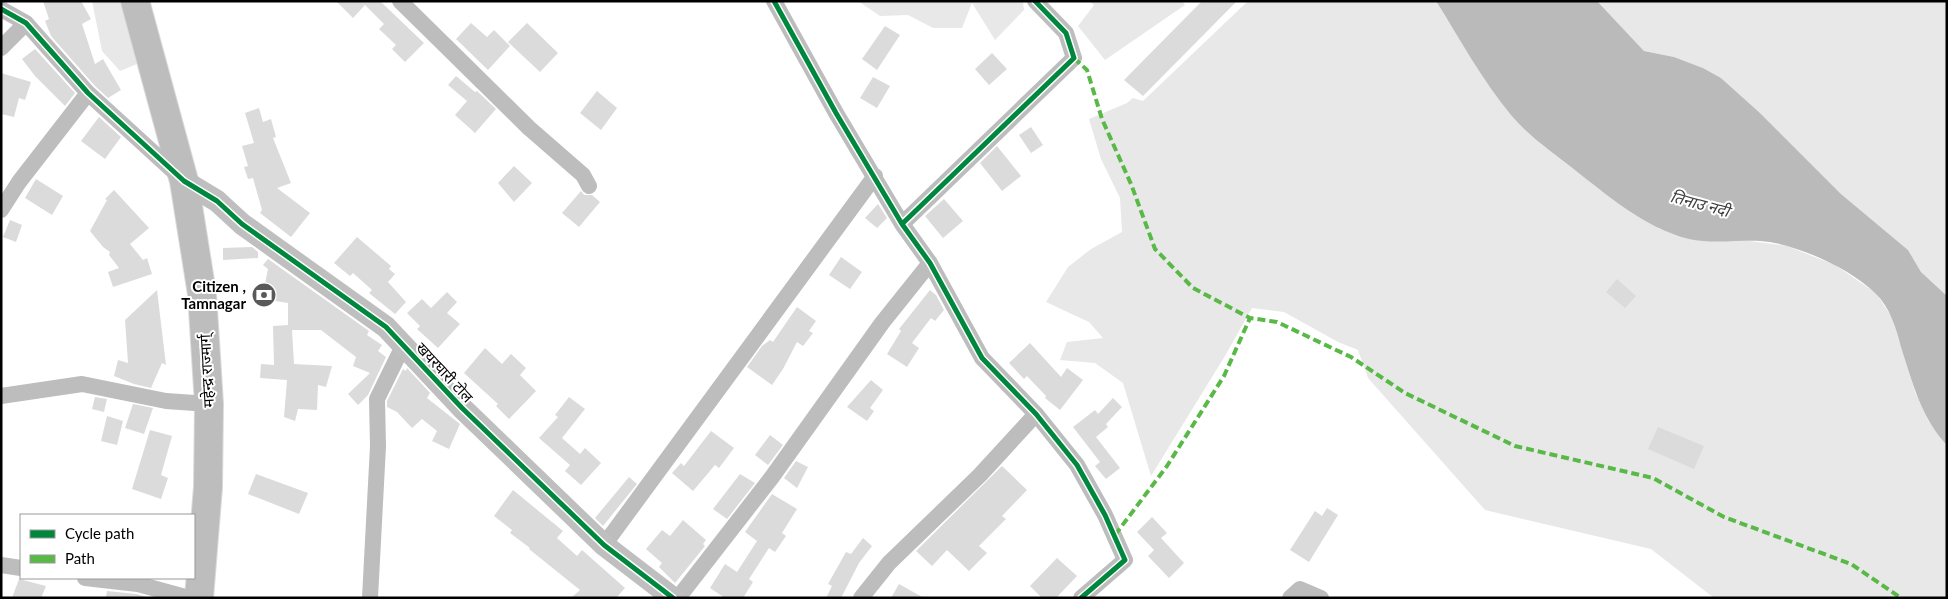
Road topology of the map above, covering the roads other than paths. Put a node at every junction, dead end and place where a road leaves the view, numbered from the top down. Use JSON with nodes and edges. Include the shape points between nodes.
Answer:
{"nodes":[{"id":1,"x":135,"y":1,"type":"edge"},
{"id":2,"x":400,"y":1,"type":"edge"},
{"id":3,"x":774,"y":1,"type":"edge"},
{"id":4,"x":1035,"y":1,"type":"edge"},
{"id":5,"x":1,"y":9,"type":"edge"},
{"id":6,"x":26,"y":24,"type":"junction"},
{"id":7,"x":1,"y":48,"type":"edge"},
{"id":8,"x":88,"y":93,"type":"junction"},
{"id":9,"x":875,"y":176,"type":"junction"},
{"id":10,"x":184,"y":182,"type":"junction"},
{"id":11,"x":589,"y":186,"type":"dead end"},
{"id":12,"x":1,"y":210,"type":"edge"},
{"id":13,"x":902,"y":224,"type":"junction"},
{"id":14,"x":930,"y":263,"type":"junction"},
{"id":15,"x":404,"y":346,"type":"junction"},
{"id":16,"x":1,"y":396,"type":"edge"},
{"id":17,"x":209,"y":404,"type":"junction"},
{"id":18,"x":1036,"y":414,"type":"junction"},
{"id":19,"x":604,"y":545,"type":"junction"},
{"id":20,"x":1,"y":565,"type":"edge"},
{"id":21,"x":20,"y":568,"type":"edge"},
{"id":22,"x":94,"y":579,"type":"edge"},
{"id":23,"x":189,"y":598,"type":"edge"},
{"id":24,"x":199,"y":598,"type":"edge"},
{"id":25,"x":370,"y":598,"type":"edge"},
{"id":26,"x":673,"y":598,"type":"edge"},
{"id":27,"x":678,"y":598,"type":"edge"},
{"id":28,"x":861,"y":598,"type":"edge"},
{"id":29,"x":1081,"y":598,"type":"edge"},
{"id":30,"x":1290,"y":598,"type":"edge"},
{"id":31,"x":1321,"y":598,"type":"edge"}],
"edges":[{"from":1,"to":10,"type":"highway","name":"महेन्द्र राज्मार्ग्"},
{"from":2,"to":11,"type":"street","via":[[583,175]]},
{"from":3,"to":9,"type":"street"},
{"from":4,"to":13,"type":"street","via":[[1066,33],[1074,58]]},
{"from":5,"to":6,"type":"street"},
{"from":6,"to":7,"type":"street"},
{"from":6,"to":8,"type":"street"},
{"from":8,"to":10,"type":"street"},
{"from":8,"to":12,"type":"street"},
{"from":9,"to":13,"type":"street"},
{"from":9,"to":19,"type":"street"},
{"from":10,"to":15,"type":"street","name":"खयरघारी टोल","via":[[217,201],[242,224],[386,327]]},
{"from":10,"to":17,"type":"highway","name":"महेन्द्र राज्मार्ग्","via":[[202,294]]},
{"from":13,"to":14,"type":"street"},
{"from":14,"to":18,"type":"street","via":[[982,358]]},
{"from":14,"to":27,"type":"street","via":[[882,323],[772,478]]},
{"from":15,"to":19,"type":"street","name":"खयरघारी टोल","via":[[462,408]]},
{"from":15,"to":25,"type":"street","via":[[377,399],[378,446]]},
{"from":16,"to":17,"type":"street","via":[[82,384],[166,401]]},
{"from":17,"to":24,"type":"highway","name":"महेन्द्र राज्मार्ग्","via":[[206,529]]},
{"from":18,"to":28,"type":"street","via":[[980,475],[889,563]]},
{"from":18,"to":29,"type":"street","via":[[1076,465],[1105,515],[1125,560]]},
{"from":19,"to":26,"type":"street","name":"खयरघारी टोल"},
{"from":20,"to":21,"type":"street"},
{"from":22,"to":23,"type":"street","via":[[138,584]]},
{"from":30,"to":31,"type":"street","via":[[1300,589]]}]}
